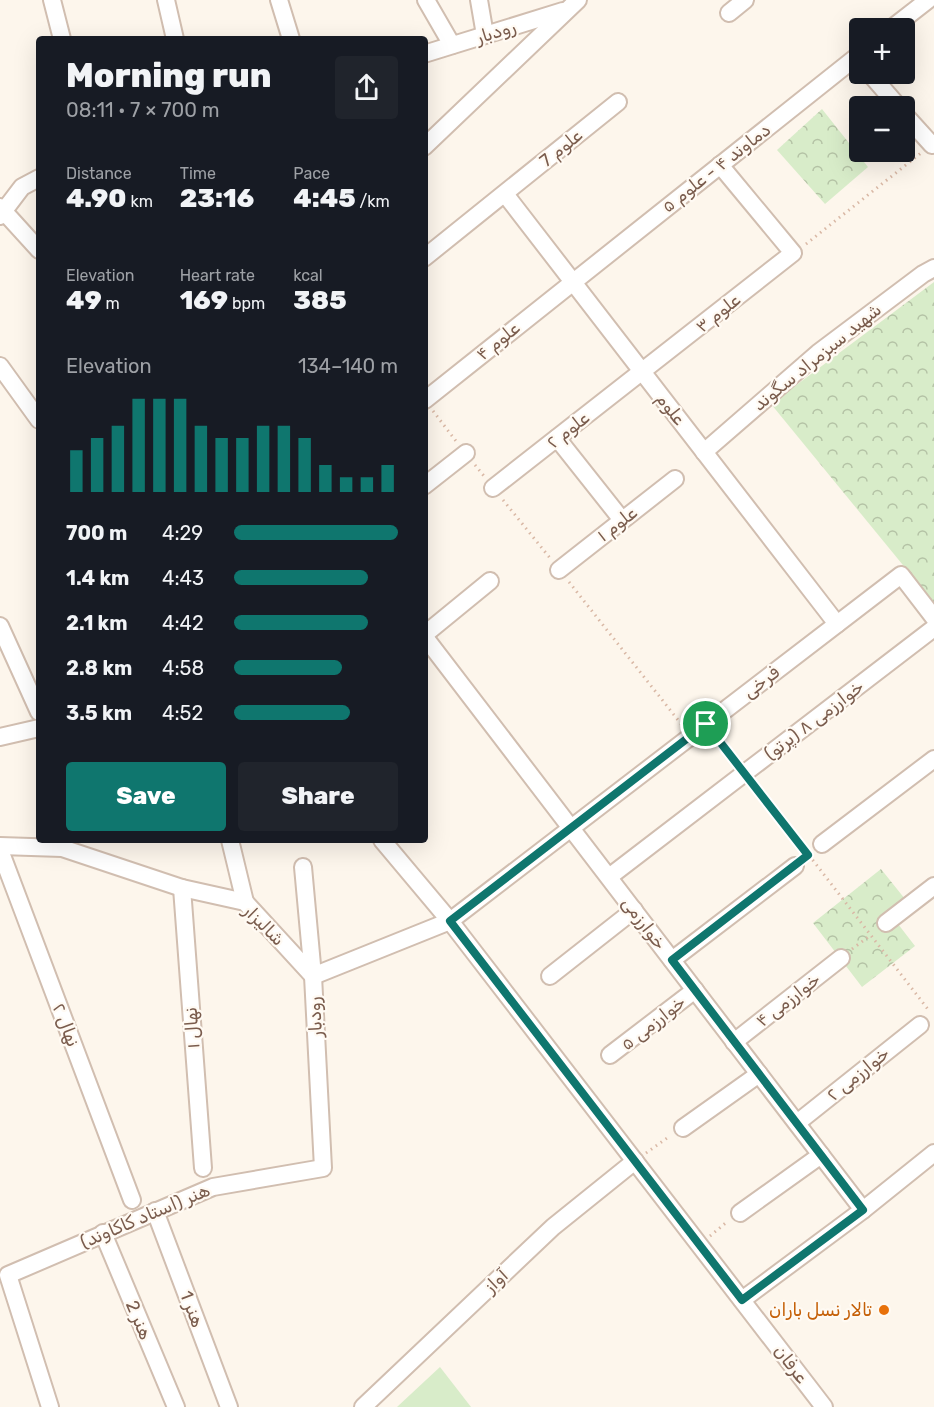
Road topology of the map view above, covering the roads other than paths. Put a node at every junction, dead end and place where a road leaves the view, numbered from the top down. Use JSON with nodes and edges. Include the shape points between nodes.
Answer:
{"nodes":[{"id":1,"x":52,"y":0,"type":"edge"},
{"id":2,"x":166,"y":0,"type":"edge"},
{"id":3,"x":279,"y":0,"type":"edge"},
{"id":4,"x":426,"y":0,"type":"edge"},
{"id":5,"x":479,"y":0,"type":"edge"},
{"id":6,"x":745,"y":0,"type":"edge"},
{"id":7,"x":928,"y":0,"type":"edge"},
{"id":8,"x":572,"y":5,"type":"edge"},
{"id":9,"x":729,"y":13,"type":"dead end"},
{"id":10,"x":905,"y":18,"type":"edge"},
{"id":11,"x":485,"y":35,"type":"junction"},
{"id":12,"x":61,"y":36,"type":"edge"},
{"id":13,"x":174,"y":36,"type":"edge"},
{"id":14,"x":290,"y":36,"type":"edge"},
{"id":15,"x":452,"y":45,"type":"junction"},
{"id":16,"x":428,"y":53,"type":"edge"},
{"id":17,"x":849,"y":63,"type":"edge"},
{"id":18,"x":879,"y":84,"type":"edge"},
{"id":19,"x":889,"y":96,"type":"edge"},
{"id":20,"x":618,"y":102,"type":"dead end"},
{"id":21,"x":915,"y":125,"type":"edge"},
{"id":22,"x":428,"y":143,"type":"edge"},
{"id":23,"x":933,"y":144,"type":"edge"},
{"id":24,"x":720,"y":165,"type":"junction"},
{"id":25,"x":36,"y":180,"type":"edge"},
{"id":26,"x":505,"y":194,"type":"junction"},
{"id":27,"x":1,"y":211,"type":"edge"},
{"id":28,"x":36,"y":247,"type":"edge"},
{"id":29,"x":428,"y":255,"type":"edge"},
{"id":30,"x":934,"y":268,"type":"edge"},
{"id":31,"x":572,"y":281,"type":"junction"},
{"id":32,"x":0,"y":366,"type":"edge"},
{"id":33,"x":643,"y":372,"type":"junction"},
{"id":34,"x":428,"y":398,"type":"edge"},
{"id":35,"x":36,"y":416,"type":"edge"},
{"id":36,"x":557,"y":438,"type":"junction"},
{"id":37,"x":704,"y":452,"type":"junction"},
{"id":38,"x":466,"y":453,"type":"dead end"},
{"id":39,"x":675,"y":478,"type":"dead end"},
{"id":40,"x":428,"y":483,"type":"edge"},
{"id":41,"x":493,"y":488,"type":"dead end"},
{"id":42,"x":622,"y":520,"type":"junction"},
{"id":43,"x":559,"y":570,"type":"dead end"},
{"id":44,"x":489,"y":581,"type":"dead end"},
{"id":45,"x":934,"y":618,"type":"edge"},
{"id":46,"x":837,"y":624,"type":"junction"},
{"id":47,"x":0,"y":626,"type":"edge"},
{"id":48,"x":934,"y":628,"type":"edge"},
{"id":49,"x":428,"y":633,"type":"edge"},
{"id":50,"x":428,"y":641,"type":"edge"},
{"id":51,"x":36,"y":705,"type":"edge"},
{"id":52,"x":36,"y":729,"type":"edge"},
{"id":53,"x":0,"y":737,"type":"edge"},
{"id":54,"x":934,"y":759,"type":"edge"},
{"id":55,"x":571,"y":828,"type":"junction"},
{"id":56,"x":231,"y":843,"type":"edge"},
{"id":57,"x":385,"y":843,"type":"edge"},
{"id":58,"x":62,"y":844,"type":"edge"},
{"id":59,"x":822,"y":844,"type":"road end"},
{"id":60,"x":0,"y":846,"type":"edge"},
{"id":61,"x":0,"y":850,"type":"edge"},
{"id":62,"x":795,"y":866,"type":"road end"},
{"id":63,"x":303,"y":867,"type":"dead end"},
{"id":64,"x":609,"y":877,"type":"junction"},
{"id":65,"x":934,"y":886,"type":"edge"},
{"id":66,"x":182,"y":888,"type":"junction"},
{"id":67,"x":245,"y":902,"type":"junction"},
{"id":68,"x":634,"y":910,"type":"junction"},
{"id":69,"x":450,"y":921,"type":"junction"},
{"id":70,"x":886,"y":923,"type":"road end"},
{"id":71,"x":841,"y":958,"type":"road end"},
{"id":72,"x":672,"y":960,"type":"junction"},
{"id":73,"x":313,"y":976,"type":"junction"},
{"id":74,"x":550,"y":976,"type":"dead end"},
{"id":75,"x":695,"y":990,"type":"junction"},
{"id":76,"x":927,"y":1021,"type":"edge"},
{"id":77,"x":734,"y":1042,"type":"junction"},
{"id":78,"x":610,"y":1055,"type":"dead end"},
{"id":79,"x":759,"y":1074,"type":"junction"},
{"id":80,"x":797,"y":1123,"type":"junction"},
{"id":81,"x":683,"y":1128,"type":"road end"},
{"id":82,"x":934,"y":1153,"type":"edge"},
{"id":83,"x":821,"y":1155,"type":"junction"},
{"id":84,"x":635,"y":1161,"type":"junction"},
{"id":85,"x":202,"y":1168,"type":"dead end"},
{"id":86,"x":323,"y":1168,"type":"joint"},
{"id":87,"x":132,"y":1200,"type":"dead end"},
{"id":88,"x":863,"y":1210,"type":"junction"},
{"id":89,"x":155,"y":1211,"type":"junction"},
{"id":90,"x":740,"y":1213,"type":"road end"},
{"id":91,"x":103,"y":1233,"type":"junction"},
{"id":92,"x":742,"y":1300,"type":"junction"},
{"id":93,"x":50,"y":1407,"type":"edge"},
{"id":94,"x":176,"y":1407,"type":"edge"},
{"id":95,"x":230,"y":1407,"type":"edge"},
{"id":96,"x":363,"y":1407,"type":"edge"},
{"id":97,"x":824,"y":1407,"type":"edge"}],
"edges":[{"from":1,"to":12,"type":"street"},
{"from":2,"to":13,"type":"street"},
{"from":3,"to":14,"type":"street"},
{"from":4,"to":15,"type":"street"},
{"from":5,"to":11,"type":"street"},
{"from":6,"to":9,"type":"street"},
{"from":7,"to":10,"type":"street"},
{"from":8,"to":11,"type":"street","name":"رودبار"},
{"from":8,"to":22,"type":"street"},
{"from":11,"to":15,"type":"street","name":"رودبار"},
{"from":15,"to":16,"type":"street","name":"رودبار"},
{"from":17,"to":24,"type":"street","name":"دماوند ۴ - علوم ۵"},
{"from":18,"to":19,"type":"street"},
{"from":20,"to":26,"type":"street","name":"علوم 7"},
{"from":21,"to":23,"type":"street"},
{"from":24,"to":31,"type":"street","name":"دماوند ۴ - علوم ۵"},
{"from":24,"to":33,"type":"street","name":"علوم ۳","via":[[793,253]]},
{"from":25,"to":27,"type":"street","via":[[22,187]]},
{"from":26,"to":29,"type":"street","name":"علوم 7"},
{"from":26,"to":31,"type":"street","name":"علوم"},
{"from":27,"to":28,"type":"street"},
{"from":30,"to":37,"type":"street","name":"شهید سبزمراد سگوند","via":[[818,353]]},
{"from":31,"to":33,"type":"street","name":"علوم"},
{"from":31,"to":34,"type":"street","name":"علوم ۴"},
{"from":32,"to":35,"type":"street"},
{"from":33,"to":36,"type":"street","name":"علوم ۲"},
{"from":33,"to":37,"type":"street","name":"علوم"},
{"from":36,"to":41,"type":"street","name":"علوم ۲"},
{"from":36,"to":42,"type":"street"},
{"from":37,"to":46,"type":"street","name":"علوم"},
{"from":38,"to":40,"type":"street"},
{"from":39,"to":42,"type":"street","name":"علوم ۱"},
{"from":42,"to":43,"type":"street","name":"علوم ۱"},
{"from":44,"to":49,"type":"street"},
{"from":45,"to":46,"type":"street","name":"فرخی","via":[[901,575]]},
{"from":46,"to":55,"type":"street","name":"فرخی"},
{"from":47,"to":51,"type":"street"},
{"from":48,"to":64,"type":"street","name":"خوارزمی ۸ (پرتو)"},
{"from":50,"to":55,"type":"street","name":"خوارزمی"},
{"from":52,"to":53,"type":"street"},
{"from":54,"to":59,"type":"street"},
{"from":55,"to":64,"type":"street","name":"خوارزمی"},
{"from":55,"to":69,"type":"street","name":"فرخی"},
{"from":56,"to":67,"type":"street"},
{"from":57,"to":69,"type":"street"},
{"from":58,"to":60,"type":"street","name":"شالیزار"},
{"from":58,"to":66,"type":"street","name":"شالیزار"},
{"from":61,"to":87,"type":"street","name":"نهال ۲"},
{"from":62,"to":72,"type":"street"},
{"from":63,"to":73,"type":"street","name":"رودبار"},
{"from":64,"to":68,"type":"street","name":"خوارزمی"},
{"from":65,"to":70,"type":"street"},
{"from":66,"to":67,"type":"street","name":"شالیزار"},
{"from":66,"to":85,"type":"street","name":"نهال ۱"},
{"from":67,"to":73,"type":"street","name":"شالیزار"},
{"from":68,"to":72,"type":"street","name":"خوارزمی"},
{"from":68,"to":74,"type":"street"},
{"from":69,"to":73,"type":"street"},
{"from":69,"to":84,"type":"street","name":"عرفان"},
{"from":71,"to":77,"type":"street","name":"خوارزمی ۴"},
{"from":72,"to":75,"type":"street","name":"خوارزمی"},
{"from":73,"to":86,"type":"street","name":"رودبار"},
{"from":75,"to":77,"type":"street","name":"خوارزمی"},
{"from":75,"to":78,"type":"street","name":"خوارزمی ۵"},
{"from":76,"to":80,"type":"street","name":"خوارزمی ۲"},
{"from":77,"to":79,"type":"street","name":"خوارزمی"},
{"from":79,"to":80,"type":"street","name":"خوارزمی"},
{"from":79,"to":81,"type":"street"},
{"from":80,"to":83,"type":"street","name":"خوارزمی"},
{"from":82,"to":88,"type":"street"},
{"from":83,"to":88,"type":"street","name":"خوارزمی"},
{"from":83,"to":90,"type":"street"},
{"from":84,"to":92,"type":"street","name":"عرفان"},
{"from":84,"to":96,"type":"street","name":"آواز","via":[[553,1227]]},
{"from":86,"to":89,"type":"street","name":"هنر (استاد کاکاوند)","via":[[213,1187]]},
{"from":88,"to":92,"type":"street"},
{"from":89,"to":91,"type":"street","name":"هنر (استاد کاکاوند)"},
{"from":89,"to":95,"type":"street","name":"هنر 1"},
{"from":91,"to":93,"type":"street","name":"هنر (استاد کاکاوند)","via":[[8,1275]]},
{"from":91,"to":94,"type":"street","name":"هنر 2"},
{"from":92,"to":97,"type":"street","name":"عرفان"}]}
